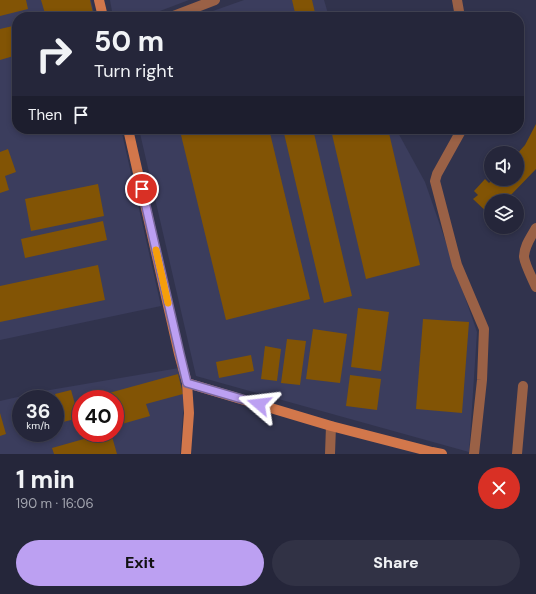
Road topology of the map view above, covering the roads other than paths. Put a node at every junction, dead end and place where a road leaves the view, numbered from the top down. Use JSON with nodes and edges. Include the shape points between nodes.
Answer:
{"nodes":[{"id":1,"x":99,"y":0,"type":"edge"},
{"id":2,"x":215,"y":0,"type":"edge"},
{"id":3,"x":456,"y":0,"type":"edge"},
{"id":4,"x":102,"y":12,"type":"edge"},
{"id":5,"x":184,"y":12,"type":"edge"},
{"id":6,"x":459,"y":12,"type":"edge"},
{"id":7,"x":129,"y":134,"type":"edge"},
{"id":8,"x":459,"y":134,"type":"edge"},
{"id":9,"x":536,"y":228,"type":"edge"},
{"id":10,"x":536,"y":287,"type":"edge"},
{"id":11,"x":187,"y":383,"type":"junction"},
{"id":12,"x":523,"y":386,"type":"dead end"},
{"id":13,"x":331,"y":426,"type":"junction"},
{"id":14,"x":186,"y":454,"type":"edge"},
{"id":15,"x":330,"y":454,"type":"edge"},
{"id":16,"x":442,"y":454,"type":"edge"},
{"id":17,"x":474,"y":454,"type":"edge"},
{"id":18,"x":517,"y":454,"type":"edge"}],
"edges":[{"from":1,"to":4,"type":"street"},
{"from":2,"to":5,"type":"street"},
{"from":3,"to":6,"type":"street"},
{"from":7,"to":11,"type":"street"},
{"from":8,"to":17,"type":"street","via":[[435,181],[457,265],[484,329],[482,380]]},
{"from":9,"to":10,"type":"street","via":[[528,241],[524,259]]},
{"from":11,"to":13,"type":"street"},
{"from":11,"to":14,"type":"street"},
{"from":12,"to":18,"type":"street"},
{"from":13,"to":15,"type":"street"},
{"from":13,"to":16,"type":"street"}]}
